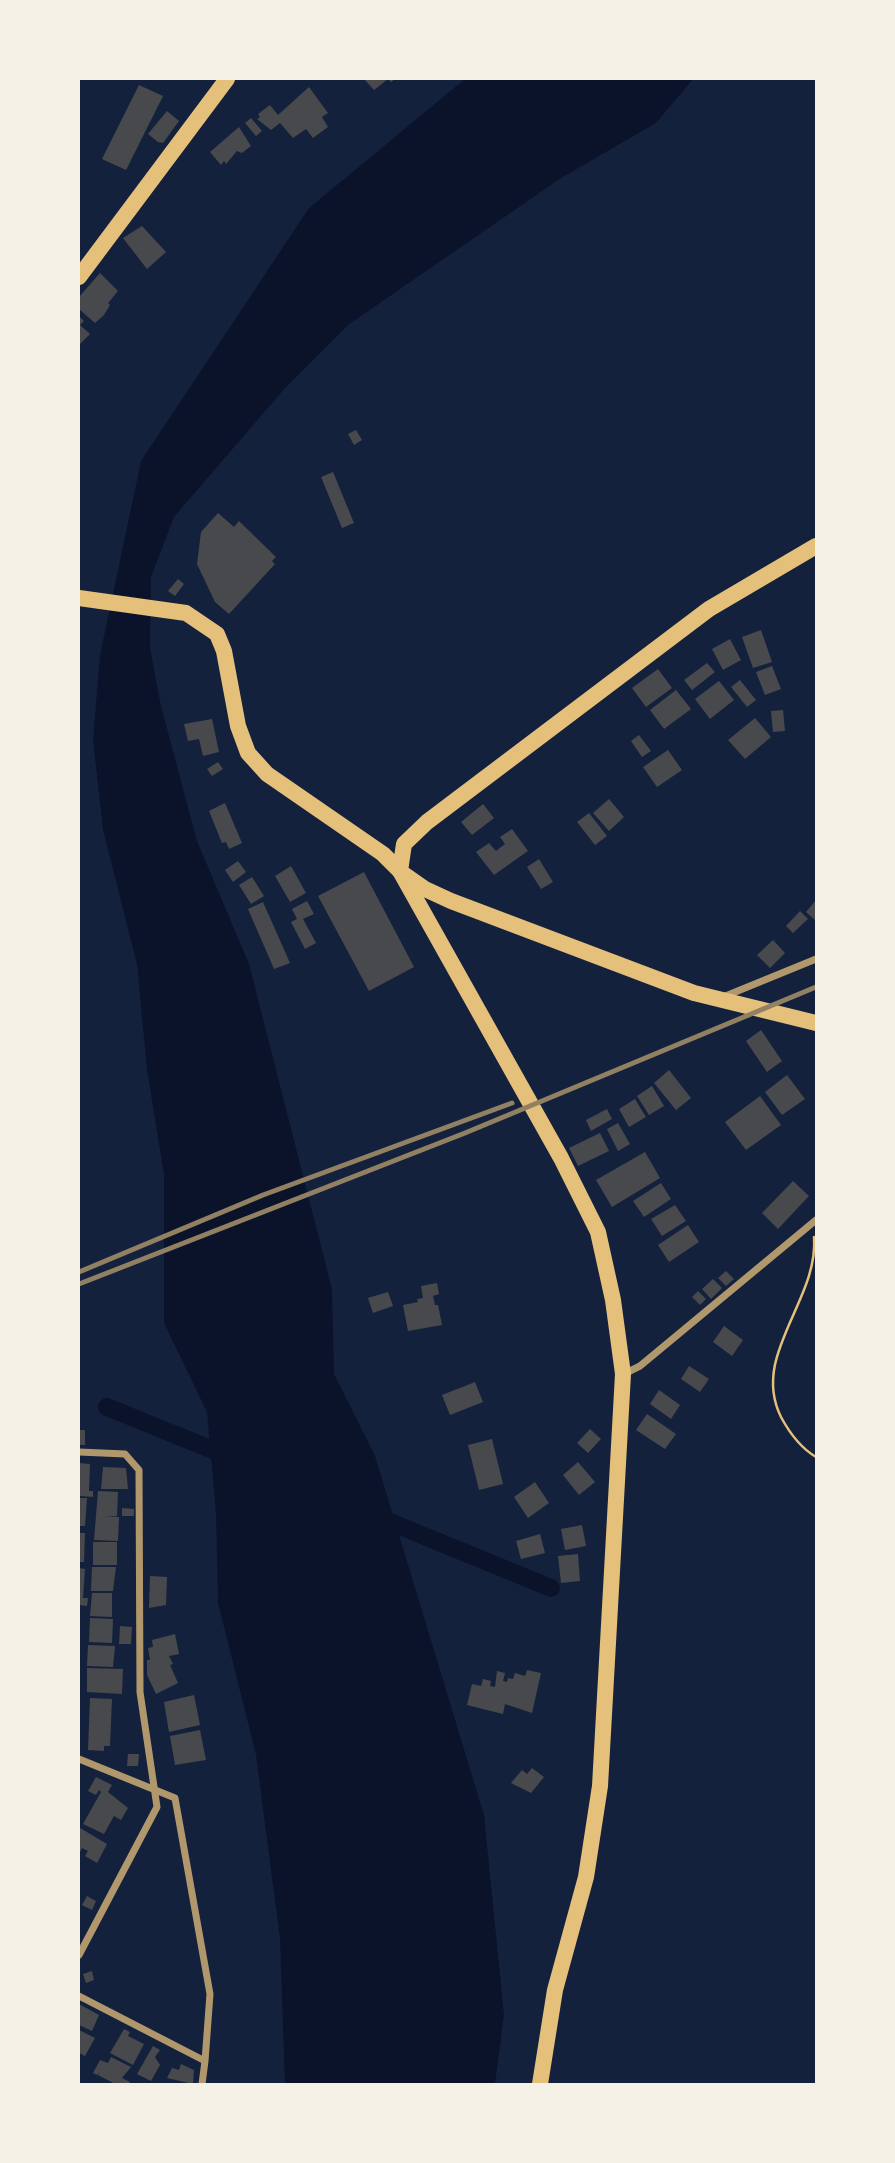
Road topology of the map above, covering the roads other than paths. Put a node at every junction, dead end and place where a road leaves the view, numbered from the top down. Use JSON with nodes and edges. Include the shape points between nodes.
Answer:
{"nodes":[{"id":1,"x":227,"y":79,"type":"edge"},
{"id":2,"x":79,"y":277,"type":"edge"},
{"id":3,"x":816,"y":546,"type":"edge"},
{"id":4,"x":79,"y":598,"type":"edge"},
{"id":5,"x":400,"y":871,"type":"junction"},
{"id":6,"x":816,"y":959,"type":"edge"},
{"id":7,"x":719,"y":999,"type":"junction"},
{"id":8,"x":816,"y":1023,"type":"edge"},
{"id":9,"x":815,"y":1222,"type":"edge"},
{"id":10,"x":623,"y":1374,"type":"junction"},
{"id":11,"x":79,"y":1452,"type":"edge"},
{"id":12,"x":79,"y":1759,"type":"edge"},
{"id":13,"x":157,"y":1789,"type":"junction"},
{"id":14,"x":79,"y":1955,"type":"edge"},
{"id":15,"x":79,"y":1996,"type":"edge"},
{"id":16,"x":205,"y":2061,"type":"junction"},
{"id":17,"x":202,"y":2084,"type":"edge"},
{"id":18,"x":540,"y":2084,"type":"edge"}],
"edges":[{"from":1,"to":2,"type":"main road"},
{"from":3,"to":5,"type":"main road","via":[[709,609],[428,822],[404,844]]},
{"from":4,"to":5,"type":"main road","via":[[186,613],[217,634],[237,726],[248,753],[267,774],[383,854]]},
{"from":5,"to":7,"type":"main road","via":[[450,901]]},
{"from":5,"to":10,"type":"main road","via":[[561,1158],[598,1233]]},
{"from":6,"to":7,"type":"street"},
{"from":7,"to":8,"type":"main road"},
{"from":9,"to":10,"type":"street","via":[[640,1366]]},
{"from":10,"to":18,"type":"main road","via":[[597,1811],[586,1877],[555,1990]]},
{"from":11,"to":13,"type":"street","via":[[125,1454],[139,1469],[140,1692]]},
{"from":12,"to":13,"type":"street"},
{"from":13,"to":14,"type":"street","via":[[157,1807]]},
{"from":13,"to":16,"type":"street","via":[[176,1798],[211,1994]]},
{"from":15,"to":16,"type":"street"},
{"from":16,"to":17,"type":"street"}]}
